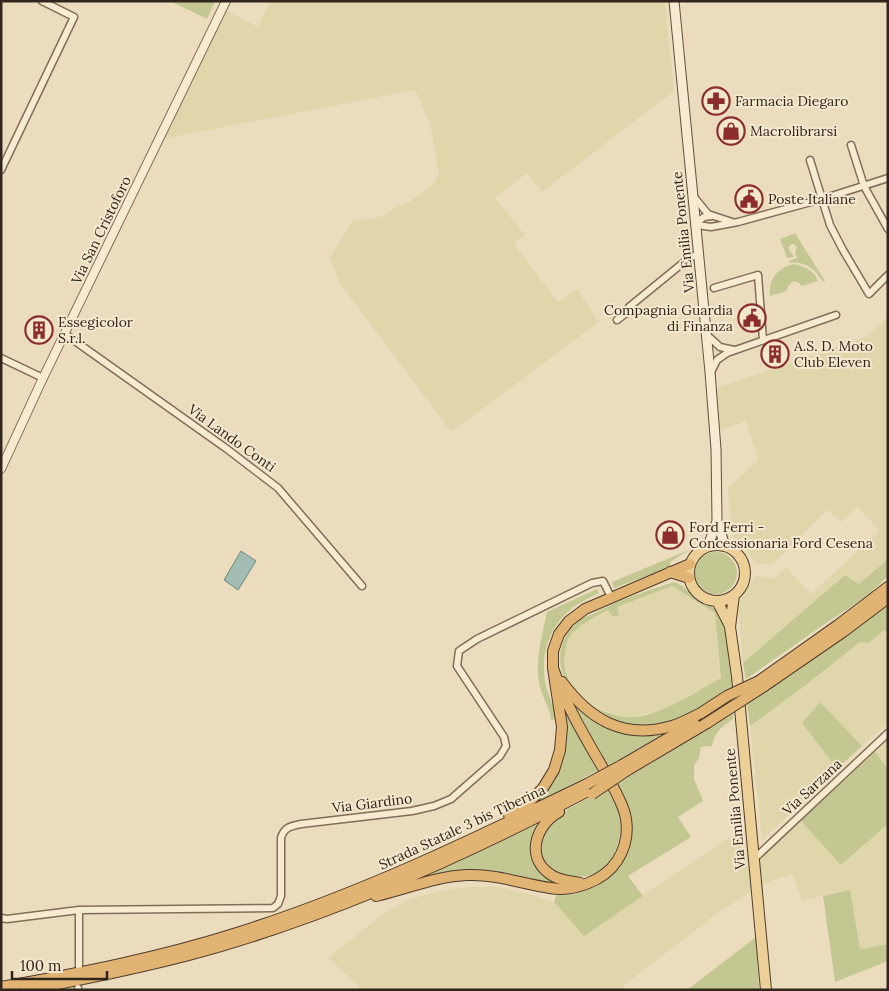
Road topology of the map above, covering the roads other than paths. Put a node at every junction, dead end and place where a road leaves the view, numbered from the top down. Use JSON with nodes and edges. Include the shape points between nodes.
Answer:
{"nodes":[{"id":1,"x":42,"y":1,"type":"edge"},
{"id":2,"x":226,"y":1,"type":"edge"},
{"id":3,"x":674,"y":1,"type":"edge"},
{"id":4,"x":851,"y":145,"type":"dead end"},
{"id":5,"x":810,"y":160,"type":"dead end"},
{"id":6,"x":1,"y":170,"type":"edge"},
{"id":7,"x":888,"y":178,"type":"edge"},
{"id":8,"x":864,"y":186,"type":"junction"},
{"id":9,"x":694,"y":196,"type":"junction"},
{"id":10,"x":822,"y":199,"type":"junction"},
{"id":11,"x":712,"y":216,"type":"junction"},
{"id":12,"x":738,"y":222,"type":"junction"},
{"id":13,"x":696,"y":224,"type":"junction"},
{"id":14,"x":711,"y":227,"type":"junction"},
{"id":15,"x":888,"y":229,"type":"edge"},
{"id":16,"x":698,"y":240,"type":"junction"},
{"id":17,"x":699,"y":254,"type":"junction"},
{"id":18,"x":888,"y":275,"type":"edge"},
{"id":19,"x":714,"y":288,"type":"dead end"},
{"id":20,"x":836,"y":315,"type":"dead end"},
{"id":21,"x":617,"y":320,"type":"dead end"},
{"id":22,"x":65,"y":334,"type":"junction"},
{"id":23,"x":707,"y":335,"type":"junction"},
{"id":24,"x":763,"y":340,"type":"junction"},
{"id":25,"x":726,"y":351,"type":"junction"},
{"id":26,"x":709,"y":353,"type":"junction"},
{"id":27,"x":1,"y":358,"type":"edge"},
{"id":28,"x":710,"y":372,"type":"junction"},
{"id":29,"x":44,"y":378,"type":"junction"},
{"id":30,"x":1,"y":470,"type":"edge"},
{"id":31,"x":717,"y":521,"type":"junction"},
{"id":32,"x":708,"y":546,"type":"junction"},
{"id":33,"x":726,"y":546,"type":"junction"},
{"id":34,"x":690,"y":564,"type":"junction"},
{"id":35,"x":670,"y":572,"type":"junction"},
{"id":36,"x":689,"y":578,"type":"junction"},
{"id":37,"x":362,"y":586,"type":"dead end"},
{"id":38,"x":888,"y":588,"type":"edge"},
{"id":39,"x":734,"y":594,"type":"junction"},
{"id":40,"x":611,"y":597,"type":"junction"},
{"id":41,"x":888,"y":598,"type":"edge"},
{"id":42,"x":717,"y":601,"type":"junction"},
{"id":43,"x":730,"y":627,"type":"junction"},
{"id":44,"x":553,"y":668,"type":"junction"},
{"id":45,"x":761,"y":684,"type":"junction"},
{"id":46,"x":704,"y":718,"type":"junction"},
{"id":47,"x":888,"y":733,"type":"edge"},
{"id":48,"x":590,"y":789,"type":"junction"},
{"id":49,"x":462,"y":845,"type":"junction"},
{"id":50,"x":754,"y":859,"type":"junction"},
{"id":51,"x":586,"y":883,"type":"junction"},
{"id":52,"x":342,"y":904,"type":"junction"},
{"id":53,"x":79,"y":910,"type":"junction"},
{"id":54,"x":1,"y":918,"type":"edge"},
{"id":55,"x":79,"y":967,"type":"dead end"},
{"id":56,"x":1,"y":987,"type":"edge"},
{"id":57,"x":26,"y":990,"type":"edge"},
{"id":58,"x":766,"y":990,"type":"edge"}],
"edges":[{"from":1,"to":6,"type":"street","via":[[74,17]]},
{"from":2,"to":22,"type":"street","name":"Via San Cristoforo"},
{"from":3,"to":9,"type":"main road","name":"Via Emilia Ponente"},
{"from":4,"to":8,"type":"street"},
{"from":5,"to":10,"type":"street"},
{"from":7,"to":8,"type":"street"},
{"from":8,"to":10,"type":"street"},
{"from":8,"to":15,"type":"street"},
{"from":9,"to":11,"type":"street"},
{"from":9,"to":13,"type":"main road","name":"Via Emilia Ponente"},
{"from":10,"to":12,"type":"street"},
{"from":10,"to":18,"type":"street","via":[[830,225],[869,294]]},
{"from":11,"to":12,"type":"street"},
{"from":11,"to":13,"type":"street","via":[[704,217]]},
{"from":12,"to":14,"type":"street"},
{"from":13,"to":14,"type":"street"},
{"from":13,"to":16,"type":"main road","name":"Via Emilia Ponente"},
{"from":14,"to":16,"type":"street"},
{"from":16,"to":17,"type":"main road","name":"Via Emilia Ponente"},
{"from":17,"to":21,"type":"street","via":[[689,258]]},
{"from":17,"to":23,"type":"main road","name":"Via Emilia Ponente"},
{"from":19,"to":24,"type":"street","via":[[758,274]]},
{"from":20,"to":24,"type":"street"},
{"from":22,"to":29,"type":"street","name":"Via San Cristoforo"},
{"from":22,"to":37,"type":"street","name":"Via Lando Conti","via":[[278,488]]},
{"from":23,"to":25,"type":"street"},
{"from":23,"to":26,"type":"main road","name":"Via Emilia Ponente"},
{"from":24,"to":25,"type":"street"},
{"from":25,"to":26,"type":"street"},
{"from":25,"to":28,"type":"street"},
{"from":26,"to":28,"type":"main road","name":"Via Emilia Ponente"},
{"from":27,"to":29,"type":"street"},
{"from":28,"to":31,"type":"main road","name":"Via Emilia Ponente"},
{"from":29,"to":30,"type":"street","name":"Via San Cristoforo"},
{"from":31,"to":32,"type":"main road","name":"Via Emilia Ponente"},
{"from":31,"to":33,"type":"main road","name":"Via Emilia Ponente"},
{"from":32,"to":33,"type":"main road"},
{"from":32,"to":34,"type":"main road","via":[[694,556]]},
{"from":33,"to":39,"type":"main road","via":[[736,552],[744,568],[743,582]]},
{"from":34,"to":35,"type":"highway"},
{"from":34,"to":36,"type":"main road"},
{"from":35,"to":36,"type":"highway"},
{"from":35,"to":40,"type":"highway"},
{"from":36,"to":42,"type":"main road","via":[[699,594]]},
{"from":38,"to":45,"type":"highway"},
{"from":39,"to":42,"type":"main road"},
{"from":39,"to":43,"type":"main road","name":"Via Emilia Ponente"},
{"from":40,"to":44,"type":"highway","via":[[569,621],[559,634],[553,651]]},
{"from":40,"to":53,"type":"street","name":"Via Giardino","via":[[603,581],[592,583],[477,639],[458,652],[457,666],[504,737],[506,746],[500,756],[450,799],[434,806],[289,826],[281,838],[281,896],[274,908]]},
{"from":41,"to":45,"type":"highway","via":[[843,632]]},
{"from":42,"to":43,"type":"main road","name":"Via Emilia Ponente"},
{"from":43,"to":50,"type":"main road","name":"Via Emilia Ponente"},
{"from":44,"to":46,"type":"highway","via":[[584,708],[612,725],[630,730],[652,730]]},
{"from":44,"to":49,"type":"highway","via":[[562,727],[554,770],[530,801]]},
{"from":44,"to":51,"type":"highway","via":[[567,703],[618,795],[625,814],[627,834],[622,853],[613,867]]},
{"from":45,"to":46,"type":"highway","bridge":true,"via":[[727,696]]},
{"from":46,"to":48,"type":"highway","name":"Strada Statale 3 bis Tiberina","bridge":true},
{"from":47,"to":50,"type":"street","name":"Via Sarzana"},
{"from":48,"to":49,"type":"highway","name":"Strada Statale 3 bis Tiberina"},
{"from":48,"to":51,"type":"highway","via":[[540,828],[536,840],[536,853],[552,875]]},
{"from":48,"to":52,"type":"highway","name":"Strada Statale 3 bis Tiberina","via":[[465,852]]},
{"from":49,"to":56,"type":"highway","name":"Strada Statale 3 bis Tiberina","via":[[340,897],[188,948],[114,966]]},
{"from":50,"to":58,"type":"main road","name":"Via Emilia Ponente"},
{"from":51,"to":52,"type":"highway","via":[[564,889],[493,876],[468,875],[435,879]]},
{"from":52,"to":57,"type":"highway","name":"Strada Statale 3 bis Tiberina","via":[[190,954]]},
{"from":53,"to":54,"type":"street","name":"Via Giardino"},
{"from":53,"to":55,"type":"street"}]}
